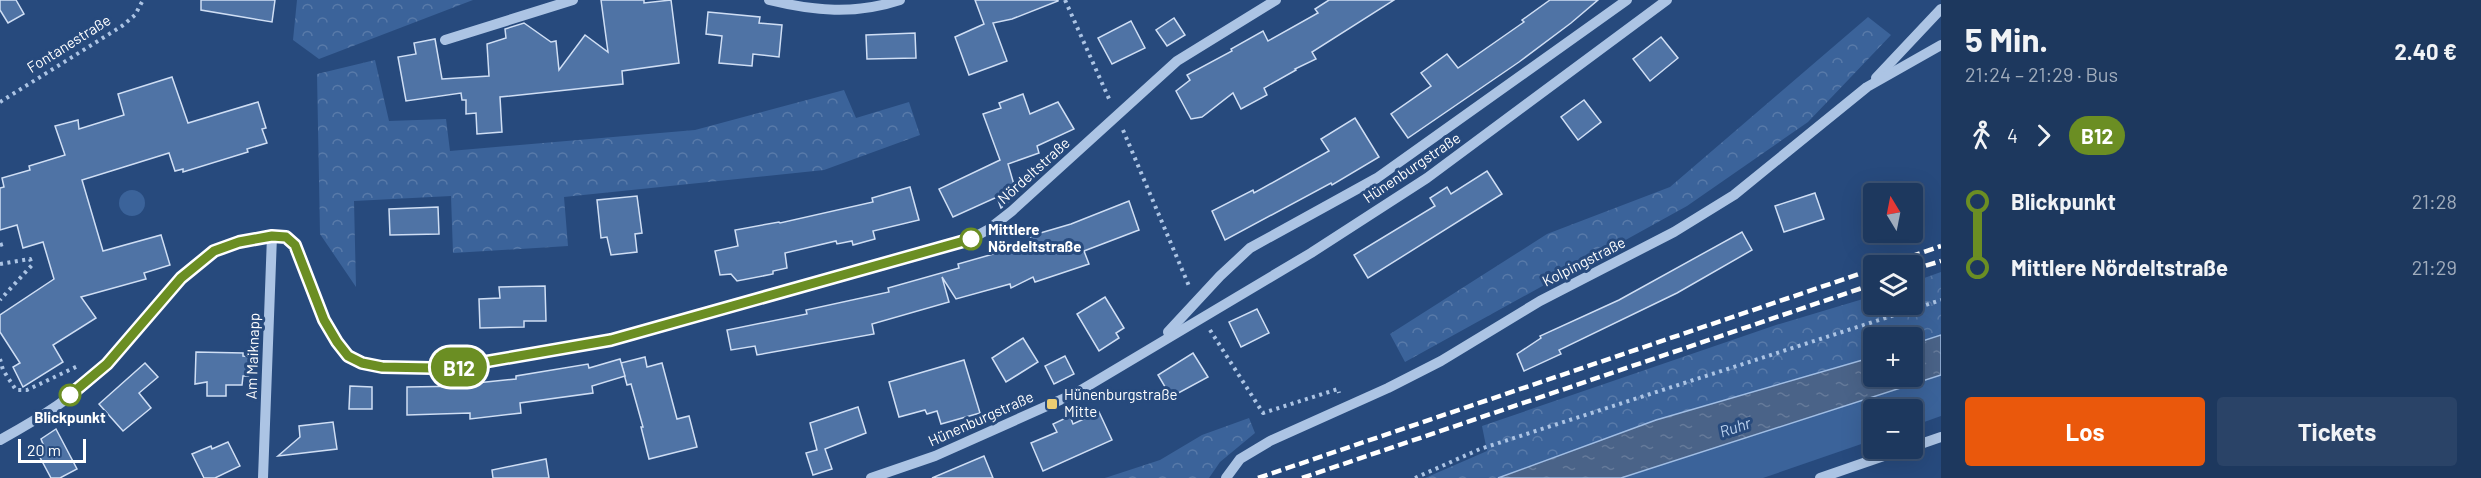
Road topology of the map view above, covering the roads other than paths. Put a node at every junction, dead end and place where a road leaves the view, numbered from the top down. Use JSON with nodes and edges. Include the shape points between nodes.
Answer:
{"nodes":[{"id":1,"x":573,"y":0,"type":"edge"},
{"id":2,"x":769,"y":0,"type":"edge"},
{"id":3,"x":900,"y":0,"type":"edge"},
{"id":4,"x":1276,"y":0,"type":"edge"},
{"id":5,"x":1627,"y":0,"type":"edge"},
{"id":6,"x":1667,"y":0,"type":"edge"},
{"id":7,"x":1941,"y":9,"type":"edge"},
{"id":8,"x":445,"y":40,"type":"dead end"},
{"id":9,"x":1941,"y":45,"type":"edge"},
{"id":10,"x":1867,"y":87,"type":"junction"},
{"id":11,"x":272,"y":236,"type":"junction"},
{"id":12,"x":1160,"y":341,"type":"junction"},
{"id":13,"x":1941,"y":437,"type":"edge"},
{"id":14,"x":0,"y":440,"type":"edge"},
{"id":15,"x":1923,"y":443,"type":"edge"},
{"id":16,"x":1875,"y":459,"type":"edge"},
{"id":17,"x":263,"y":478,"type":"edge"},
{"id":18,"x":871,"y":478,"type":"edge"},
{"id":19,"x":1226,"y":478,"type":"edge"},
{"id":20,"x":1820,"y":478,"type":"edge"}],
"edges":[{"from":1,"to":8,"type":"street"},
{"from":2,"to":3,"type":"street","via":[[836,11],[870,9]]},
{"from":4,"to":11,"type":"street","name":"Nördeltstraße","via":[[1189,52],[1012,211],[971,239],[611,340],[461,366],[395,368],[362,363],[348,356],[324,320],[295,245],[286,237]]},
{"from":5,"to":12,"type":"street","name":"Hünenburgstraße","via":[[1377,178],[1250,248]]},
{"from":6,"to":12,"type":"street","name":"Hünenburgstraße","via":[[1427,178],[1311,253]]},
{"from":7,"to":10,"type":"street"},
{"from":9,"to":10,"type":"street","name":"Kolpingstraße"},
{"from":10,"to":19,"type":"street","name":"Kolpingstraße","via":[[1724,201],[1674,232],[1540,301],[1441,361],[1270,441],[1240,459]]},
{"from":11,"to":14,"type":"street","via":[[214,251],[193,266],[107,364],[35,421]]},
{"from":11,"to":17,"type":"street","name":"Am Maiknapp"},
{"from":12,"to":18,"type":"street","name":"Hünenburgstraße","via":[[1076,393],[934,456]]},
{"from":13,"to":15,"type":"street"},
{"from":16,"to":20,"type":"street"}]}
